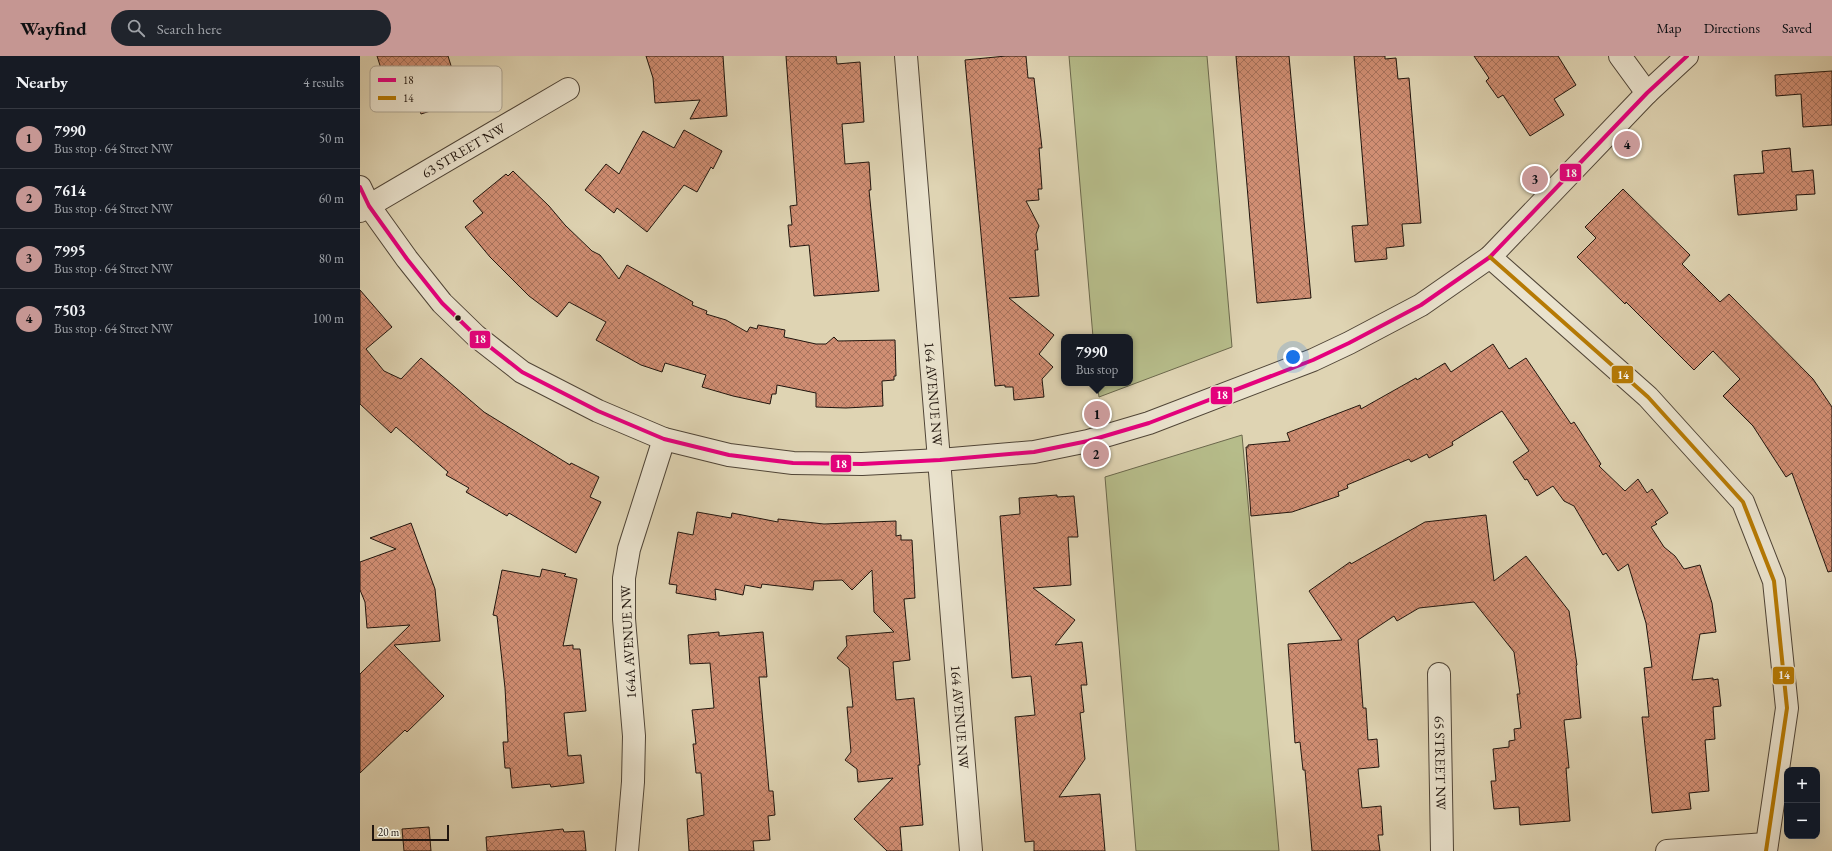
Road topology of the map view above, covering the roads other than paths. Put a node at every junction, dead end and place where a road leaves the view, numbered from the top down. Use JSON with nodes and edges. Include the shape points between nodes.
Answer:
{"nodes":[{"id":1,"x":906,"y":56,"type":"edge"},
{"id":2,"x":1620,"y":56,"type":"edge"},
{"id":3,"x":1687,"y":56,"type":"edge"},
{"id":4,"x":568,"y":89,"type":"dead end"},
{"id":5,"x":1647,"y":93,"type":"junction"},
{"id":6,"x":363,"y":201,"type":"edge"},
{"id":7,"x":1490,"y":257,"type":"junction"},
{"id":8,"x":664,"y":439,"type":"junction"},
{"id":9,"x":940,"y":460,"type":"junction"},
{"id":10,"x":1439,"y":674,"type":"dead end"},
{"id":11,"x":1766,"y":848,"type":"edge"},
{"id":12,"x":627,"y":851,"type":"edge"},
{"id":13,"x":971,"y":851,"type":"edge"},
{"id":14,"x":1442,"y":851,"type":"edge"},
{"id":15,"x":1667,"y":851,"type":"edge"}],
"edges":[{"from":1,"to":9,"type":"street","name":"164 AVENUE NW"},
{"from":2,"to":5,"type":"street"},
{"from":3,"to":5,"type":"street"},
{"from":4,"to":6,"type":"street","name":"63 STREET NW"},
{"from":5,"to":7,"type":"street"},
{"from":6,"to":8,"type":"street","via":[[442,303],[476,336],[522,372],[598,411]]},
{"from":7,"to":9,"type":"street","via":[[1421,305],[1349,343],[1313,360],[1149,423],[1088,441],[1034,452]]},
{"from":7,"to":11,"type":"street","via":[[1648,397],[1744,502],[1774,581],[1787,708]]},
{"from":8,"to":9,"type":"street","via":[[729,455],[793,463],[862,464]]},
{"from":8,"to":12,"type":"street","name":"164A AVENUE NW","via":[[629,549],[624,578],[624,620],[634,736]]},
{"from":9,"to":13,"type":"street","name":"164 AVENUE NW"},
{"from":10,"to":14,"type":"street","name":"65 STREET NW"},
{"from":11,"to":15,"type":"street"}]}
